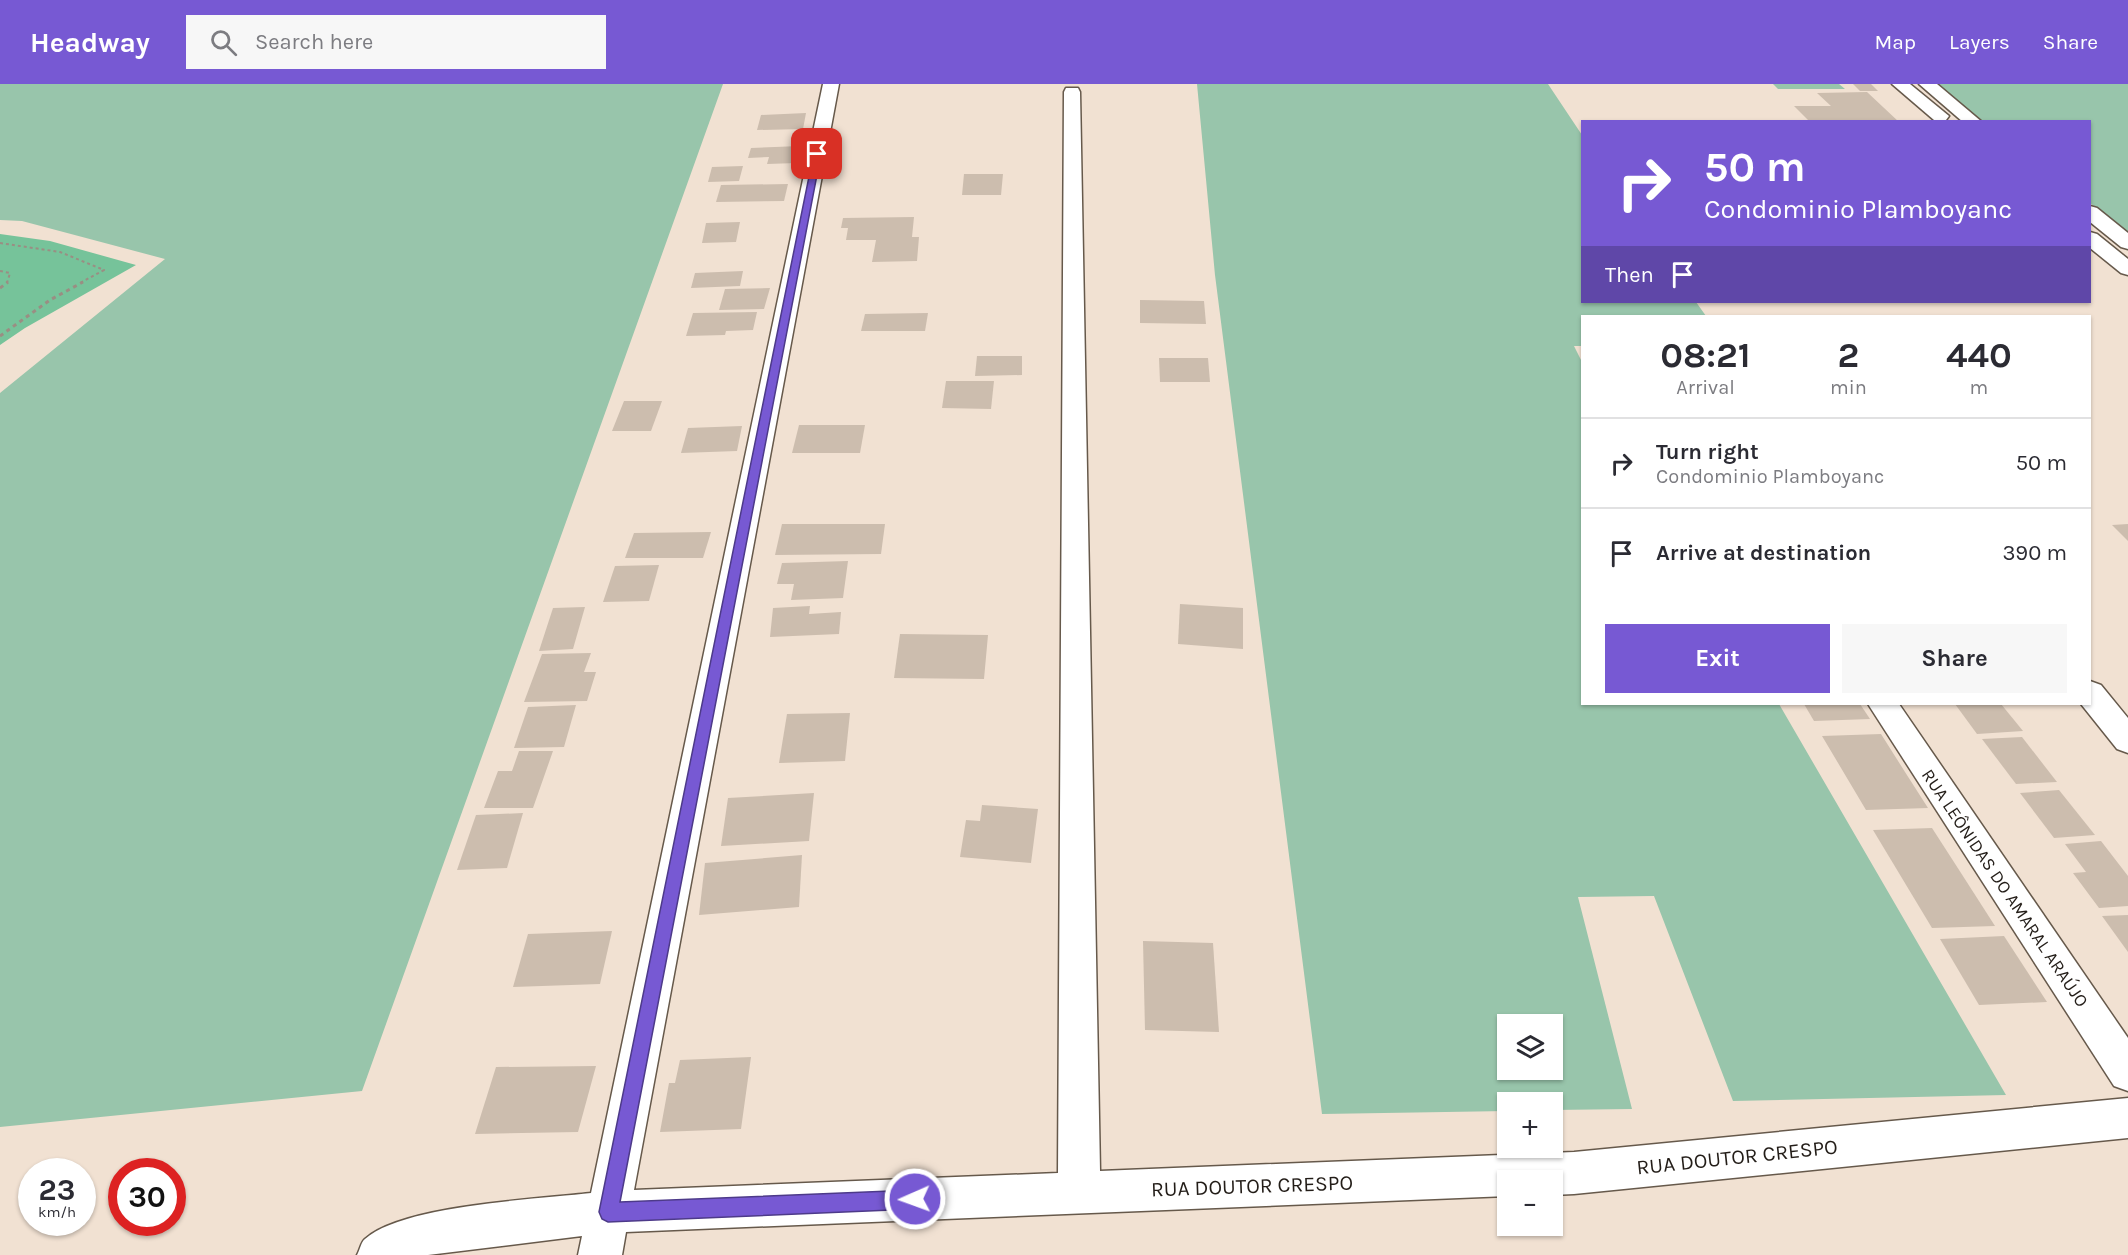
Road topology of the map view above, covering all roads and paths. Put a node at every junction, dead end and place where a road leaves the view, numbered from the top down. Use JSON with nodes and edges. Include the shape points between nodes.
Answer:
{"nodes":[{"id":1,"x":831,"y":84,"type":"edge"},
{"id":2,"x":1900,"y":84,"type":"edge"},
{"id":3,"x":1928,"y":84,"type":"edge"},
{"id":4,"x":1072,"y":90,"type":"dead end"},
{"id":5,"x":1945,"y":120,"type":"edge"},
{"id":6,"x":1972,"y":120,"type":"edge"},
{"id":7,"x":2091,"y":213,"type":"edge"},
{"id":8,"x":2091,"y":238,"type":"edge"},
{"id":9,"x":2091,"y":239,"type":"edge"},
{"id":10,"x":2126,"y":239,"type":"edge"},
{"id":11,"x":0,"y":243,"type":"edge"},
{"id":12,"x":2128,"y":269,"type":"edge"},
{"id":13,"x":0,"y":271,"type":"edge"},
{"id":14,"x":0,"y":288,"type":"edge"},
{"id":15,"x":0,"y":336,"type":"edge"},
{"id":16,"x":2091,"y":694,"type":"edge"},
{"id":17,"x":1884,"y":705,"type":"edge"},
{"id":18,"x":2128,"y":740,"type":"edge"},
{"id":19,"x":2128,"y":1072,"type":"edge"},
{"id":20,"x":2128,"y":1118,"type":"edge"},
{"id":21,"x":1079,"y":1193,"type":"junction"},
{"id":22,"x":608,"y":1212,"type":"junction"},
{"id":23,"x":379,"y":1255,"type":"edge"},
{"id":24,"x":600,"y":1255,"type":"edge"}],
"edges":[{"from":1,"to":22,"type":"street"},
{"from":2,"to":5,"type":"street"},
{"from":3,"to":6,"type":"street"},
{"from":4,"to":21,"type":"street"},
{"from":7,"to":10,"type":"street"},
{"from":8,"to":10,"type":"street"},
{"from":9,"to":12,"type":"street"},
{"from":11,"to":15,"type":"path","via":[[60,252],[104,270],[50,300]]},
{"from":13,"to":14,"type":"path","via":[[10,273],[8,283]]},
{"from":16,"to":18,"type":"street"},
{"from":17,"to":19,"type":"street","name":"RUA LEÔNIDAS DO AMARAL ARAÚJO"},
{"from":20,"to":21,"type":"street","name":"RUA DOUTOR CRESPO","via":[[1574,1173]]},
{"from":21,"to":22,"type":"street","name":"RUA DOUTOR CRESPO"},
{"from":22,"to":23,"type":"street","name":"RUA DOUTOR CRESPO","via":[[430,1233]]},
{"from":22,"to":24,"type":"street"}]}
